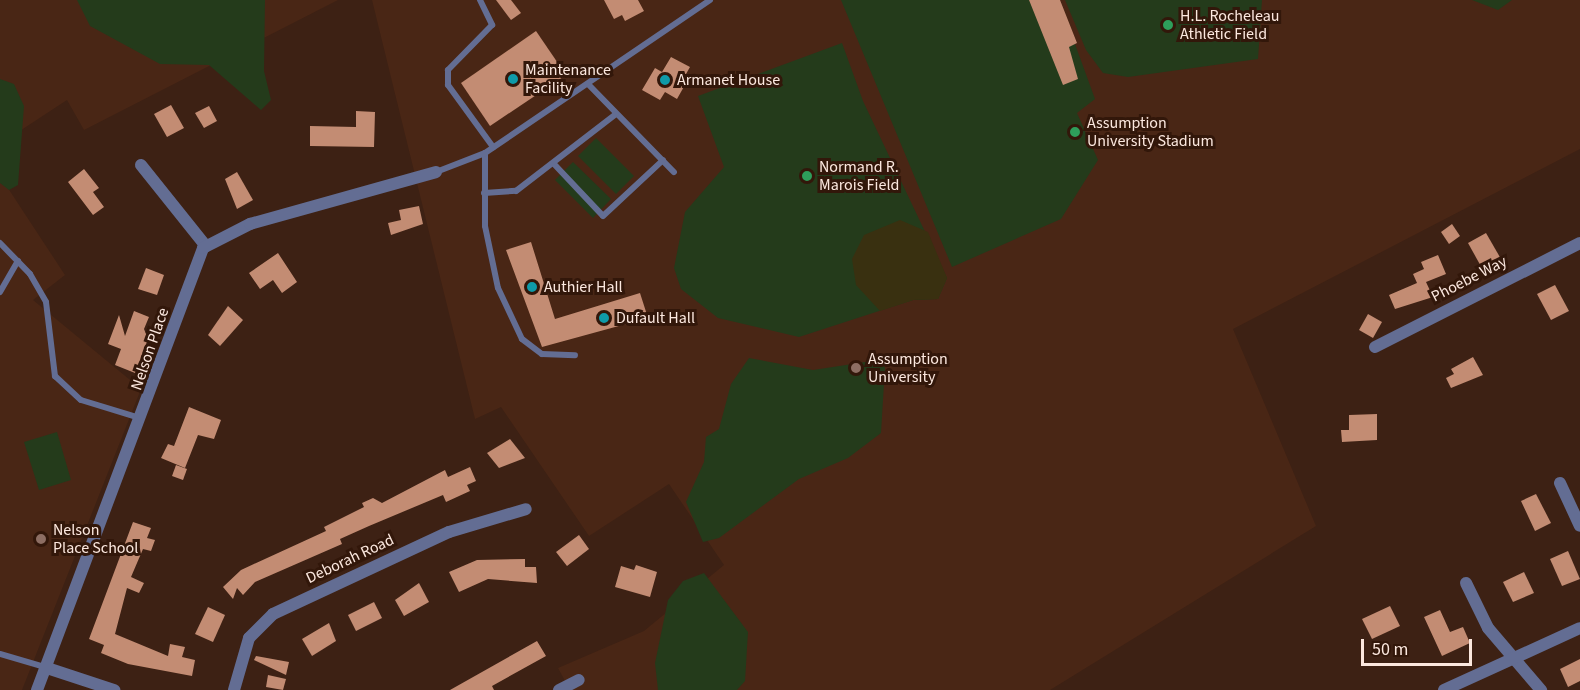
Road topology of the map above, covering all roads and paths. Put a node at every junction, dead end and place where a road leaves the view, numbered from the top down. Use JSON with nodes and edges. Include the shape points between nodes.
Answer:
{"nodes":[{"id":1,"x":480,"y":0,"type":"edge"},
{"id":2,"x":710,"y":0,"type":"edge"},
{"id":3,"x":588,"y":84,"type":"junction"},
{"id":4,"x":616,"y":114,"type":"junction"},
{"id":5,"x":493,"y":147,"type":"junction"},
{"id":6,"x":485,"y":153,"type":"junction"},
{"id":7,"x":663,"y":160,"type":"junction"},
{"id":8,"x":554,"y":164,"type":"junction"},
{"id":9,"x":141,"y":165,"type":"dead end"},
{"id":10,"x":436,"y":172,"type":"joint"},
{"id":11,"x":674,"y":172,"type":"dead end"},
{"id":12,"x":484,"y":193,"type":"junction"},
{"id":13,"x":0,"y":243,"type":"edge"},
{"id":14,"x":1580,"y":243,"type":"edge"},
{"id":15,"x":206,"y":246,"type":"junction"},
{"id":16,"x":18,"y":261,"type":"junction"},
{"id":17,"x":0,"y":292,"type":"edge"},
{"id":18,"x":1375,"y":347,"type":"dead end"},
{"id":19,"x":574,"y":355,"type":"dead end"},
{"id":20,"x":143,"y":418,"type":"junction"},
{"id":21,"x":1560,"y":483,"type":"dead end"},
{"id":22,"x":526,"y":509,"type":"dead end"},
{"id":23,"x":1580,"y":526,"type":"edge"},
{"id":24,"x":1466,"y":583,"type":"dead end"},
{"id":25,"x":1580,"y":628,"type":"edge"},
{"id":26,"x":0,"y":654,"type":"edge"},
{"id":27,"x":1515,"y":659,"type":"junction"},
{"id":28,"x":47,"y":668,"type":"junction"},
{"id":29,"x":579,"y":680,"type":"dead end"},
{"id":30,"x":37,"y":690,"type":"edge"},
{"id":31,"x":114,"y":690,"type":"edge"},
{"id":32,"x":234,"y":690,"type":"edge"},
{"id":33,"x":559,"y":690,"type":"edge"},
{"id":34,"x":1444,"y":690,"type":"edge"},
{"id":35,"x":1541,"y":690,"type":"edge"}],
"edges":[{"from":1,"to":5,"type":"lane","via":[[492,25],[448,70],[448,85]]},
{"from":2,"to":3,"type":"lane"},
{"from":3,"to":4,"type":"lane"},
{"from":3,"to":5,"type":"lane"},
{"from":4,"to":7,"type":"lane"},
{"from":4,"to":8,"type":"lane"},
{"from":5,"to":6,"type":"lane"},
{"from":6,"to":10,"type":"lane"},
{"from":6,"to":12,"type":"lane"},
{"from":7,"to":8,"type":"lane","via":[[603,216]]},
{"from":7,"to":11,"type":"lane"},
{"from":8,"to":12,"type":"lane","via":[[516,191]]},
{"from":9,"to":15,"type":"street"},
{"from":10,"to":15,"type":"street","via":[[250,224]]},
{"from":12,"to":19,"type":"lane","via":[[498,288],[522,339],[543,354]]},
{"from":13,"to":16,"type":"lane"},
{"from":14,"to":18,"type":"street","name":"Phoebe Way"},
{"from":15,"to":20,"type":"street","name":"Nelson Place"},
{"from":16,"to":17,"type":"lane"},
{"from":16,"to":20,"type":"lane","via":[[46,302],[55,376],[81,400]]},
{"from":20,"to":28,"type":"street","name":"Nelson Place"},
{"from":21,"to":23,"type":"street"},
{"from":22,"to":32,"type":"street","name":"Deborah Road","via":[[449,532],[273,614],[249,638]]},
{"from":24,"to":27,"type":"street","via":[[1488,628]]},
{"from":25,"to":27,"type":"street"},
{"from":26,"to":28,"type":"lane"},
{"from":27,"to":34,"type":"street"},
{"from":27,"to":35,"type":"street"},
{"from":28,"to":30,"type":"street","name":"Nelson Place"},
{"from":28,"to":31,"type":"street"},
{"from":29,"to":33,"type":"street"}]}
